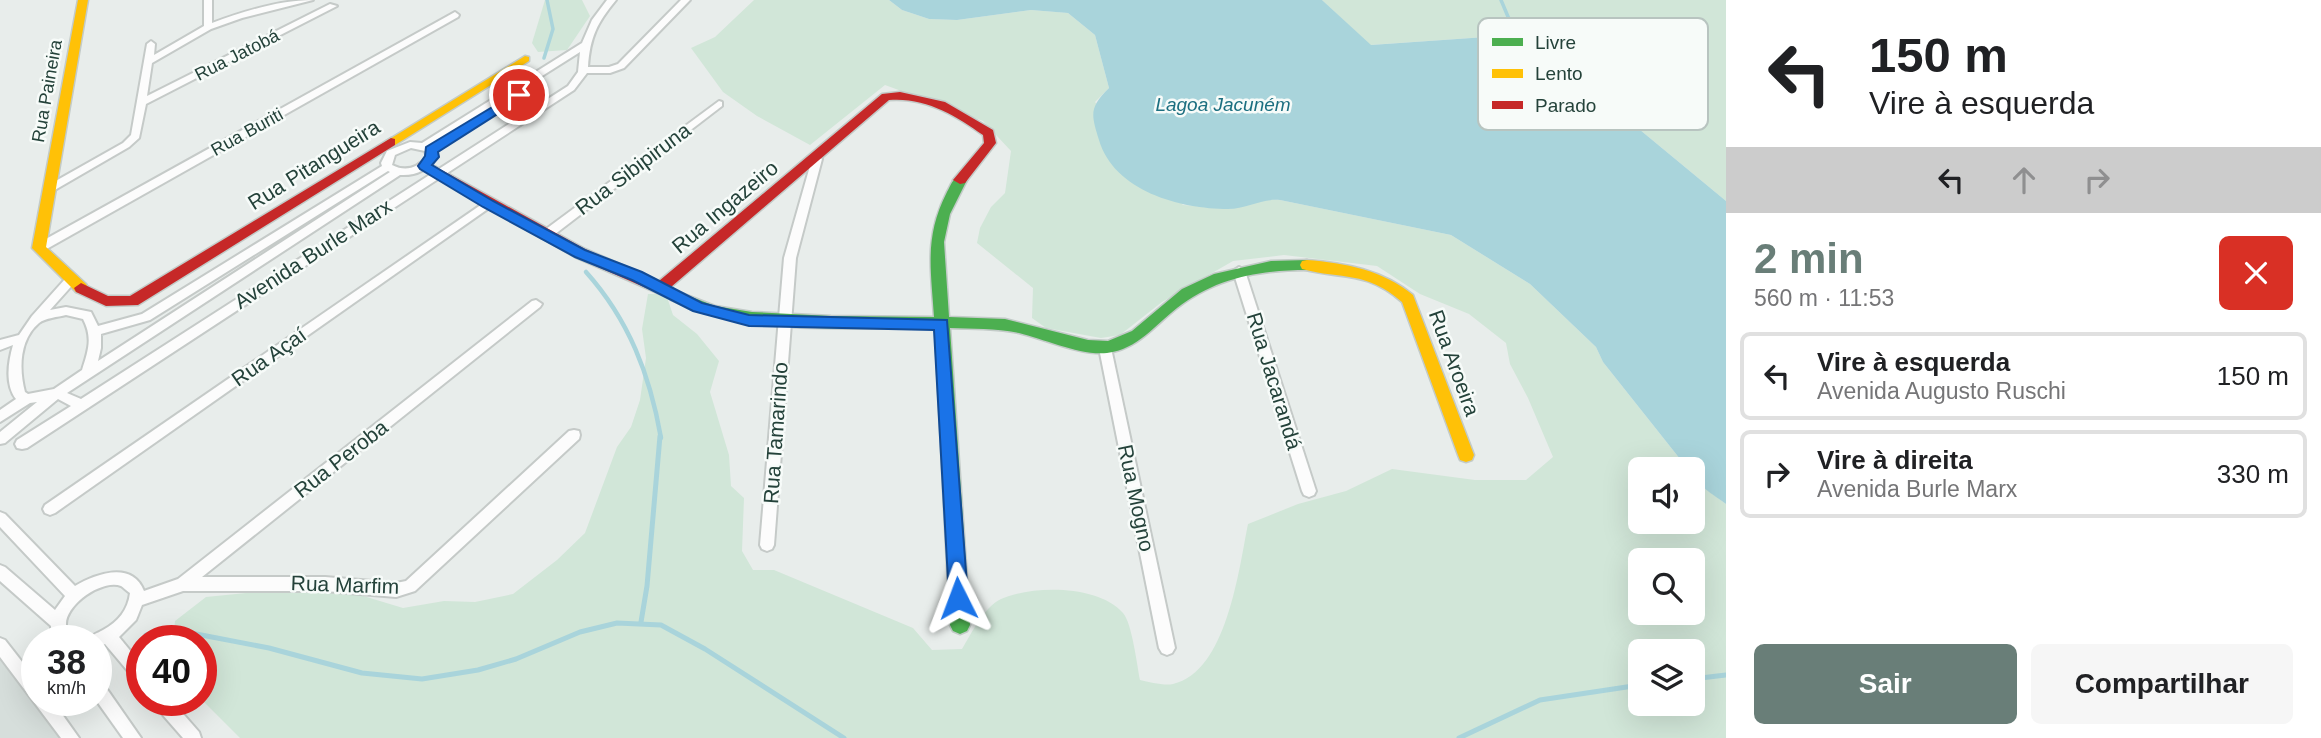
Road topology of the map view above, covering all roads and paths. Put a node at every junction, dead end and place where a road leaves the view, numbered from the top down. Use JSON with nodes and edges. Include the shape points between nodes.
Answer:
{"nodes":[{"id":1,"x":83,"y":0,"type":"edge"},
{"id":2,"x":208,"y":0,"type":"edge"},
{"id":3,"x":309,"y":0,"type":"edge"},
{"id":4,"x":612,"y":0,"type":"edge"},
{"id":5,"x":686,"y":0,"type":"edge"},
{"id":6,"x":333,"y":6,"type":"dead end"},
{"id":7,"x":455,"y":15,"type":"dead end"},
{"id":8,"x":208,"y":27,"type":"junction"},
{"id":9,"x":151,"y":44,"type":"dead end"},
{"id":10,"x":585,"y":48,"type":"junction"},
{"id":11,"x":525,"y":59,"type":"dead end"},
{"id":12,"x":149,"y":61,"type":"junction"},
{"id":13,"x":585,"y":70,"type":"junction"},
{"id":14,"x":141,"y":103,"type":"junction"},
{"id":15,"x":719,"y":104,"type":"dead end"},
{"id":16,"x":392,"y":147,"type":"junction"},
{"id":17,"x":428,"y":148,"type":"junction"},
{"id":18,"x":817,"y":159,"type":"junction"},
{"id":19,"x":393,"y":170,"type":"junction"},
{"id":20,"x":431,"y":171,"type":"junction"},
{"id":21,"x":49,"y":189,"type":"junction"},
{"id":22,"x":488,"y":204,"type":"junction"},
{"id":23,"x":546,"y":235,"type":"junction"},
{"id":24,"x":39,"y":248,"type":"junction"},
{"id":25,"x":1240,"y":271,"type":"junction"},
{"id":26,"x":70,"y":281,"type":"junction"},
{"id":27,"x":661,"y":288,"type":"junction"},
{"id":28,"x":54,"y":300,"type":"junction"},
{"id":29,"x":536,"y":304,"type":"dead end"},
{"id":30,"x":66,"y":311,"type":"junction"},
{"id":31,"x":33,"y":320,"type":"junction"},
{"id":32,"x":784,"y":321,"type":"junction"},
{"id":33,"x":942,"y":324,"type":"junction"},
{"id":34,"x":96,"y":331,"type":"junction"},
{"id":35,"x":18,"y":339,"type":"junction"},
{"id":36,"x":0,"y":345,"type":"edge"},
{"id":37,"x":1105,"y":348,"type":"junction"},
{"id":38,"x":88,"y":370,"type":"junction"},
{"id":39,"x":6,"y":374,"type":"edge"},
{"id":40,"x":57,"y":393,"type":"junction"},
{"id":41,"x":27,"y":399,"type":"junction"},
{"id":42,"x":80,"y":405,"type":"junction"},
{"id":43,"x":0,"y":417,"type":"edge"},
{"id":44,"x":573,"y":435,"type":"dead end"},
{"id":45,"x":0,"y":439,"type":"edge"},
{"id":46,"x":22,"y":444,"type":"dead end"},
{"id":47,"x":1466,"y":455,"type":"dead end"},
{"id":48,"x":1309,"y":492,"type":"dead end"},
{"id":49,"x":50,"y":509,"type":"dead end"},
{"id":50,"x":0,"y":518,"type":"edge"},
{"id":51,"x":767,"y":545,"type":"dead end"},
{"id":52,"x":0,"y":572,"type":"edge"},
{"id":53,"x":183,"y":584,"type":"junction"},
{"id":54,"x":74,"y":595,"type":"junction"},
{"id":55,"x":137,"y":600,"type":"junction"},
{"id":56,"x":58,"y":622,"type":"joint"},
{"id":57,"x":960,"y":625,"type":"dead end"},
{"id":58,"x":112,"y":632,"type":"edge"},
{"id":59,"x":0,"y":645,"type":"edge"},
{"id":60,"x":112,"y":648,"type":"edge"},
{"id":61,"x":1167,"y":648,"type":"dead end"},
{"id":62,"x":126,"y":662,"type":"edge"},
{"id":63,"x":21,"y":673,"type":"edge"},
{"id":64,"x":112,"y":709,"type":"edge"},
{"id":65,"x":54,"y":716,"type":"edge"},
{"id":66,"x":174,"y":716,"type":"edge"},
{"id":67,"x":71,"y":738,"type":"edge"},
{"id":68,"x":133,"y":738,"type":"edge"},
{"id":69,"x":193,"y":738,"type":"edge"}],
"edges":[{"from":1,"to":21,"type":"street","name":"Rua Paineira"},
{"from":2,"to":8,"type":"street"},
{"from":3,"to":8,"type":"street"},
{"from":4,"to":10,"type":"street"},
{"from":5,"to":13,"type":"street","via":[[621,66]]},
{"from":6,"to":14,"type":"street","name":"Rua Jatobá"},
{"from":7,"to":24,"type":"street","name":"Rua Buriti"},
{"from":8,"to":12,"type":"street"},
{"from":9,"to":12,"type":"street"},
{"from":10,"to":13,"type":"street"},
{"from":10,"to":17,"type":"street"},
{"from":11,"to":16,"type":"street","name":"Rua Pitangueira"},
{"from":12,"to":14,"type":"street"},
{"from":13,"to":20,"type":"street","name":"Avenida Burle Marx","via":[[571,88]]},
{"from":14,"to":21,"type":"street","via":[[136,136]]},
{"from":15,"to":23,"type":"street","name":"Rua Sibipiruna"},
{"from":16,"to":17,"type":"street"},
{"from":16,"to":19,"type":"street","via":[[388,158]]},
{"from":16,"to":26,"type":"street","name":"Rua Pitangueira","via":[[133,301],[106,301]]},
{"from":17,"to":20,"type":"street"},
{"from":18,"to":27,"type":"street","name":"Rua Ingazeiro"},
{"from":18,"to":32,"type":"street","name":"Rua Tamarindo","via":[[790,258]]},
{"from":18,"to":33,"type":"street","name":"Rua Ingazeiro","via":[[893,94],[910,94],[989,133],[990,143],[961,177],[938,229]]},
{"from":19,"to":20,"type":"street"},
{"from":19,"to":34,"type":"street","name":"Avenida Burle Marx","via":[[146,317]]},
{"from":19,"to":38,"type":"street","name":"Avenida Burle Marx"},
{"from":20,"to":22,"type":"street"},
{"from":20,"to":42,"type":"street","name":"Avenida Burle Marx"},
{"from":21,"to":24,"type":"street","name":"Rua Paineira"},
{"from":22,"to":23,"type":"street"},
{"from":22,"to":49,"type":"street","name":"Rua Açaí"},
{"from":23,"to":27,"type":"street"},
{"from":24,"to":26,"type":"street"},
{"from":25,"to":37,"type":"street","via":[[1212,280],[1173,303],[1138,337]]},
{"from":25,"to":47,"type":"street","name":"Rua Aroeira","via":[[1331,266],[1398,288],[1408,299]]},
{"from":25,"to":48,"type":"street","name":"Rua Jacarandá"},
{"from":26,"to":28,"type":"street"},
{"from":27,"to":32,"type":"street","via":[[731,317]]},
{"from":28,"to":30,"type":"street"},
{"from":28,"to":31,"type":"street"},
{"from":29,"to":53,"type":"street","name":"Rua Peroba"},
{"from":30,"to":31,"type":"street"},
{"from":30,"to":34,"type":"street","via":[[87,314]]},
{"from":31,"to":35,"type":"street"},
{"from":32,"to":33,"type":"street"},
{"from":32,"to":51,"type":"street","name":"Rua Tamarindo"},
{"from":33,"to":37,"type":"street","via":[[1008,325]]},
{"from":33,"to":57,"type":"street"},
{"from":34,"to":38,"type":"street"},
{"from":35,"to":36,"type":"street"},
{"from":35,"to":39,"type":"street"},
{"from":37,"to":61,"type":"street","name":"Rua Mogno"},
{"from":38,"to":40,"type":"street","name":"Avenida Burle Marx"},
{"from":39,"to":41,"type":"street","via":[[19,396]]},
{"from":40,"to":41,"type":"street","name":"Avenida Burle Marx"},
{"from":40,"to":42,"type":"street"},
{"from":40,"to":45,"type":"street"},
{"from":41,"to":43,"type":"street"},
{"from":42,"to":46,"type":"street","name":"Avenida Burle Marx"},
{"from":44,"to":53,"type":"street","name":"Rua Marfim","via":[[410,586],[396,590],[324,584]]},
{"from":50,"to":54,"type":"street"},
{"from":52,"to":56,"type":"street"},
{"from":53,"to":55,"type":"street","name":"Rua Peroba"},
{"from":54,"to":55,"type":"street","via":[[100,580],[124,578],[133,583]]},
{"from":54,"to":56,"type":"street"},
{"from":55,"to":58,"type":"street","via":[[128,620]]},
{"from":59,"to":63,"type":"street"},
{"from":60,"to":62,"type":"street"},
{"from":64,"to":68,"type":"street"},
{"from":65,"to":67,"type":"street"},
{"from":66,"to":69,"type":"street"}]}
